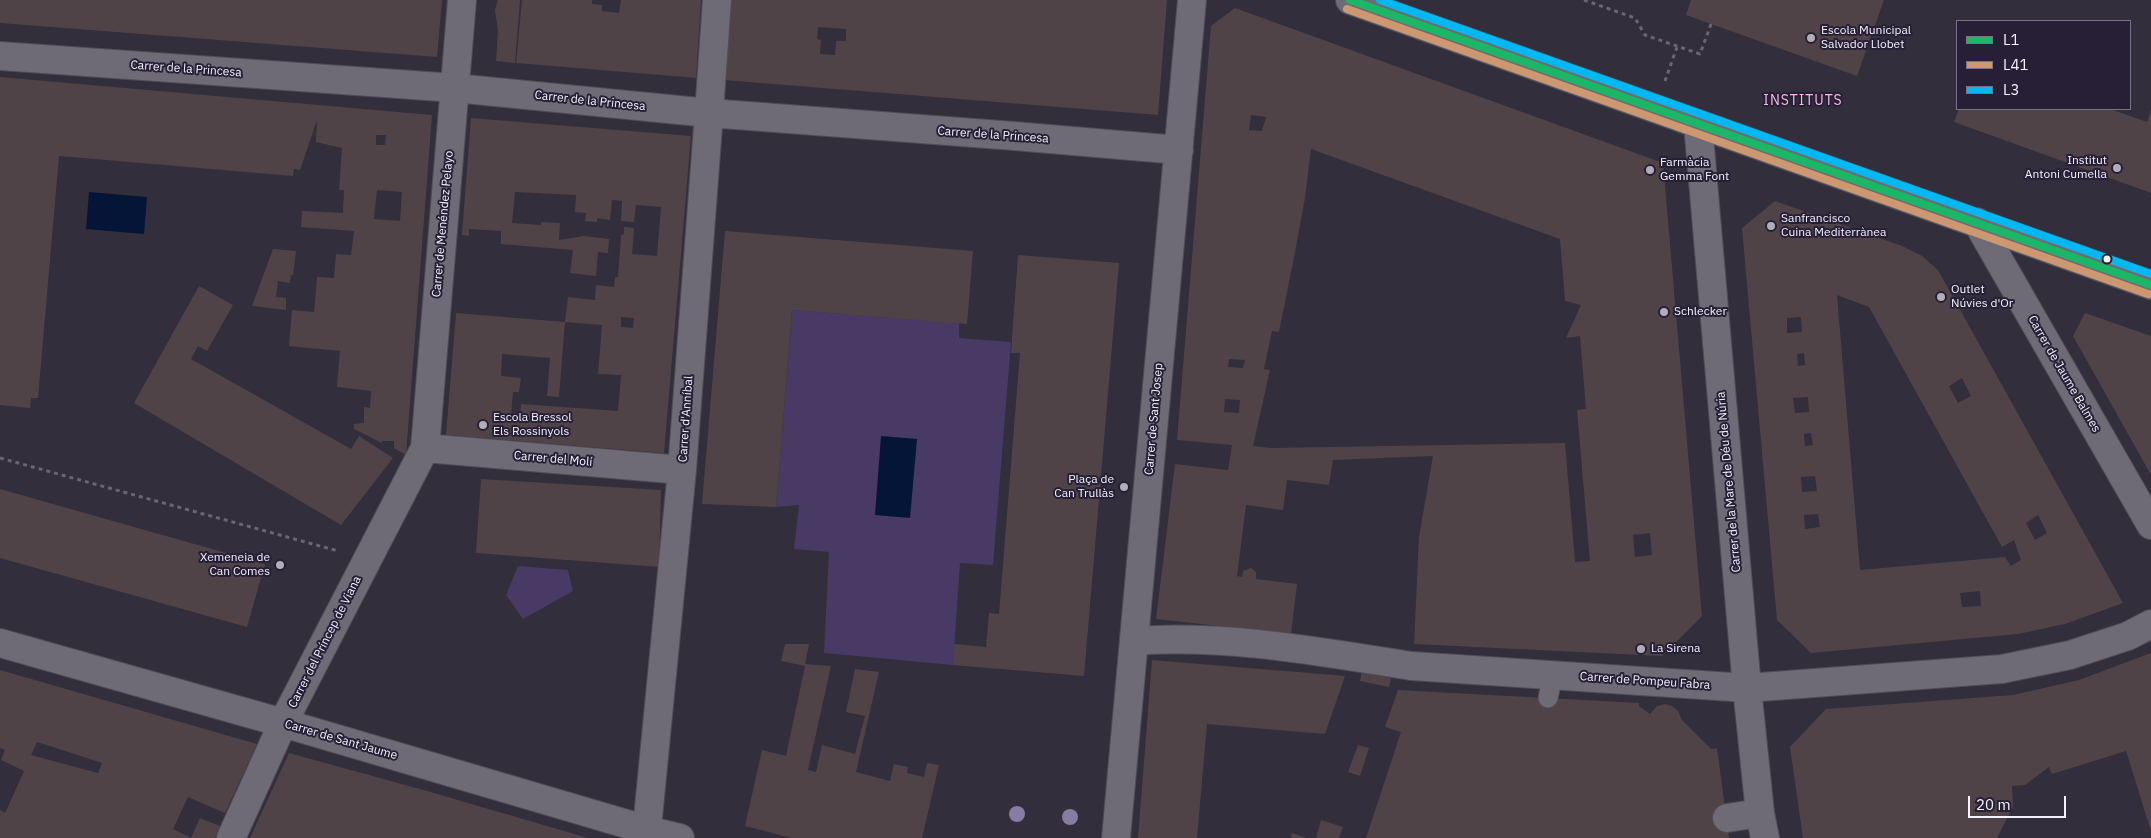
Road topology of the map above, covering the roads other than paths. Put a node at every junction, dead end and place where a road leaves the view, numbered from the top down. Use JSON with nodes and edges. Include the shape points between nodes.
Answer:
{"nodes":[{"id":1,"x":462,"y":0,"type":"edge"},
{"id":2,"x":717,"y":0,"type":"edge"},
{"id":3,"x":1192,"y":0,"type":"edge"},
{"id":4,"x":1350,"y":0,"type":"edge"},
{"id":5,"x":0,"y":56,"type":"edge"},
{"id":6,"x":455,"y":88,"type":"junction"},
{"id":7,"x":710,"y":114,"type":"junction"},
{"id":8,"x":1698,"y":124,"type":"junction"},
{"id":9,"x":1179,"y":150,"type":"junction"},
{"id":10,"x":1977,"y":222,"type":"junction"},
{"id":11,"x":2151,"y":285,"type":"edge"},
{"id":12,"x":425,"y":448,"type":"junction"},
{"id":13,"x":682,"y":470,"type":"junction"},
{"id":14,"x":2151,"y":525,"type":"edge"},
{"id":15,"x":2151,"y":624,"type":"edge"},
{"id":16,"x":1134,"y":641,"type":"junction"},
{"id":17,"x":0,"y":644,"type":"edge"},
{"id":18,"x":1747,"y":688,"type":"junction"},
{"id":19,"x":283,"y":723,"type":"junction"},
{"id":20,"x":1727,"y":818,"type":"dead end"},
{"id":21,"x":1762,"y":826,"type":"edge"},
{"id":22,"x":646,"y":834,"type":"edge"},
{"id":23,"x":231,"y":838,"type":"edge"},
{"id":24,"x":680,"y":838,"type":"edge"},
{"id":25,"x":1116,"y":838,"type":"edge"}],
"edges":[{"from":1,"to":6,"type":"street","name":"Carrer de Menéndez Pelayo"},
{"from":2,"to":7,"type":"street","name":"Carrer d'Anníbal"},
{"from":3,"to":9,"type":"street","name":"Carrer de Sant Josep"},
{"from":4,"to":8,"type":"street"},
{"from":5,"to":6,"type":"street","name":"Carrer de la Princesa"},
{"from":6,"to":7,"type":"street","name":"Carrer de la Princesa"},
{"from":6,"to":12,"type":"street","name":"Carrer de Menéndez Pelayo"},
{"from":7,"to":9,"type":"street","name":"Carrer de la Princesa"},
{"from":7,"to":13,"type":"street","name":"Carrer d'Anníbal"},
{"from":8,"to":10,"type":"street"},
{"from":8,"to":18,"type":"street","name":"Carrer de la Mare de Déu de Núria"},
{"from":9,"to":16,"type":"street","name":"Carrer de Sant Josep"},
{"from":10,"to":11,"type":"street"},
{"from":10,"to":14,"type":"street","name":"Carrer de Jaume Balmes"},
{"from":12,"to":13,"type":"street","name":"Carrer del Molí"},
{"from":12,"to":19,"type":"street","name":"Carrer del Príncep de Viana"},
{"from":13,"to":22,"type":"street","name":"Carrer d'Anníbal"},
{"from":15,"to":18,"type":"street","name":"Carrer de Pompeu Fabra","via":[[2128,636],[2070,655],[2002,669]]},
{"from":16,"to":18,"type":"street","name":"Carrer de Pompeu Fabra","via":[[1230,640],[1551,687]]},
{"from":16,"to":25,"type":"street","name":"Carrer de Sant Josep"},
{"from":17,"to":19,"type":"street","name":"Carrer de Sant Jaume"},
{"from":18,"to":21,"type":"street","name":"Carrer de la Mare de Déu de Núria"},
{"from":19,"to":22,"type":"street","name":"Carrer de Sant Jaume"},
{"from":19,"to":23,"type":"street","name":"Carrer del Príncep de Viana"},
{"from":20,"to":21,"type":"street"},
{"from":22,"to":24,"type":"street","name":"Carrer de Sant Jaume"}]}
